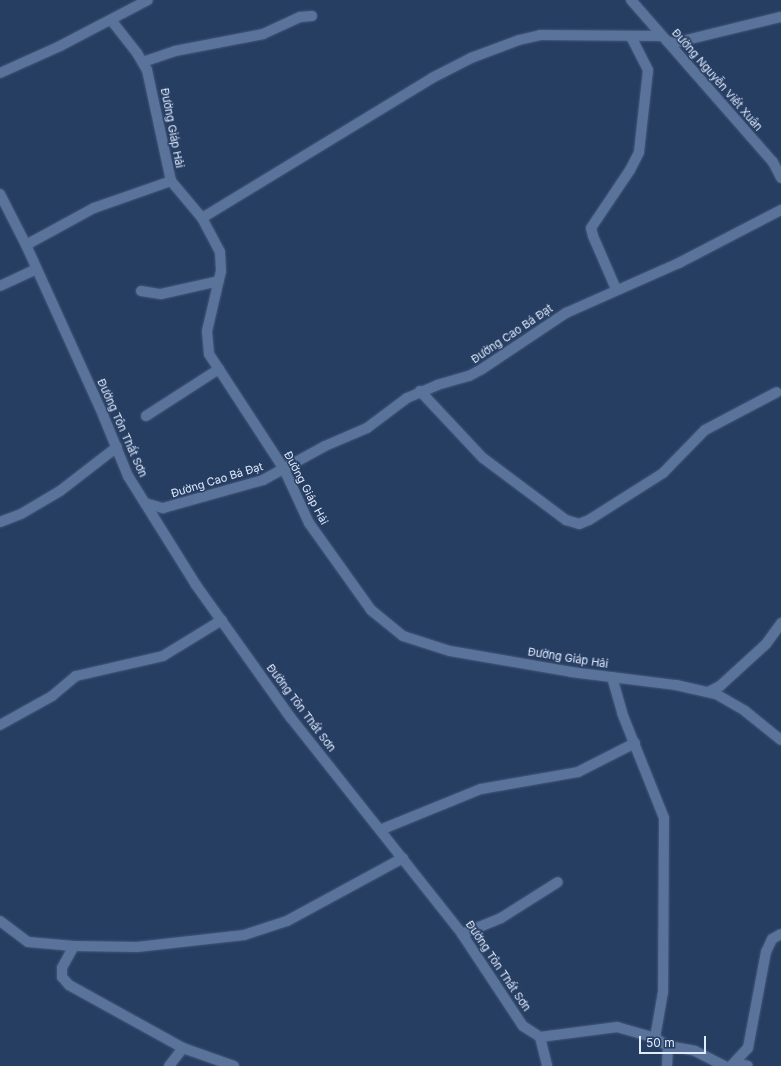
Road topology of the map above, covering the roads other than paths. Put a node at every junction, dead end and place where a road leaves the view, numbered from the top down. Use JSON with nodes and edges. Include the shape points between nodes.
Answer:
{"nodes":[{"id":1,"x":148,"y":0,"type":"edge"},
{"id":2,"x":631,"y":0,"type":"edge"},
{"id":3,"x":312,"y":16,"type":"dead end"},
{"id":4,"x":781,"y":18,"type":"edge"},
{"id":5,"x":111,"y":20,"type":"junction"},
{"id":6,"x":631,"y":36,"type":"junction"},
{"id":7,"x":665,"y":39,"type":"junction"},
{"id":8,"x":143,"y":62,"type":"junction"},
{"id":9,"x":0,"y":73,"type":"edge"},
{"id":10,"x":781,"y":178,"type":"edge"},
{"id":11,"x":171,"y":181,"type":"junction"},
{"id":12,"x":0,"y":194,"type":"edge"},
{"id":13,"x":781,"y":210,"type":"edge"},
{"id":14,"x":202,"y":218,"type":"junction"},
{"id":15,"x":26,"y":245,"type":"junction"},
{"id":16,"x":36,"y":268,"type":"junction"},
{"id":17,"x":219,"y":281,"type":"junction"},
{"id":18,"x":0,"y":286,"type":"edge"},
{"id":19,"x":616,"y":289,"type":"junction"},
{"id":20,"x":141,"y":291,"type":"dead end"},
{"id":21,"x":218,"y":369,"type":"junction"},
{"id":22,"x":420,"y":391,"type":"junction"},
{"id":23,"x":777,"y":392,"type":"dead end"},
{"id":24,"x":146,"y":416,"type":"dead end"},
{"id":25,"x":117,"y":447,"type":"junction"},
{"id":26,"x":284,"y":469,"type":"junction"},
{"id":27,"x":145,"y":503,"type":"junction"},
{"id":28,"x":0,"y":522,"type":"edge"},
{"id":29,"x":222,"y":620,"type":"junction"},
{"id":30,"x":781,"y":623,"type":"edge"},
{"id":31,"x":612,"y":677,"type":"junction"},
{"id":32,"x":708,"y":692,"type":"junction"},
{"id":33,"x":0,"y":725,"type":"edge"},
{"id":34,"x":781,"y":740,"type":"edge"},
{"id":35,"x":635,"y":743,"type":"junction"},
{"id":36,"x":380,"y":830,"type":"junction"},
{"id":37,"x":403,"y":858,"type":"junction"},
{"id":38,"x":558,"y":882,"type":"dead end"},
{"id":39,"x":0,"y":921,"type":"edge"},
{"id":40,"x":462,"y":934,"type":"junction"},
{"id":41,"x":781,"y":934,"type":"edge"},
{"id":42,"x":74,"y":946,"type":"junction"},
{"id":43,"x":540,"y":1037,"type":"junction"},
{"id":44,"x":656,"y":1038,"type":"junction"},
{"id":45,"x":668,"y":1046,"type":"junction"},
{"id":46,"x":183,"y":1048,"type":"junction"},
{"id":47,"x":733,"y":1064,"type":"edge"},
{"id":48,"x":169,"y":1066,"type":"edge"},
{"id":49,"x":234,"y":1066,"type":"edge"},
{"id":50,"x":547,"y":1066,"type":"edge"},
{"id":51,"x":667,"y":1066,"type":"edge"},
{"id":52,"x":724,"y":1066,"type":"edge"},
{"id":53,"x":748,"y":1066,"type":"edge"}],
"edges":[{"from":1,"to":5,"type":"street"},
{"from":2,"to":7,"type":"street","name":"Đường Nguyễn Viết Xuân"},
{"from":3,"to":8,"type":"street","via":[[300,16],[263,34],[175,51]]},
{"from":4,"to":7,"type":"street","via":[[674,43]]},
{"from":5,"to":8,"type":"street","name":"Đường Giáp Hải"},
{"from":5,"to":9,"type":"street"},
{"from":6,"to":7,"type":"street"},
{"from":6,"to":14,"type":"street","via":[[540,35],[472,58],[432,78]]},
{"from":6,"to":19,"type":"street","via":[[648,70],[639,152],[630,170],[591,228]]},
{"from":7,"to":10,"type":"street","name":"Đường Nguyễn Viết Xuân","via":[[773,162]]},
{"from":8,"to":11,"type":"street","name":"Đường Giáp Hải","via":[[150,82]]},
{"from":11,"to":14,"type":"street","name":"Đường Giáp Hải"},
{"from":11,"to":15,"type":"street","via":[[94,208]]},
{"from":12,"to":15,"type":"street","name":"Đường Tôn Thất Sơn"},
{"from":13,"to":19,"type":"street","name":"Đường Cao Bá Đạt","via":[[679,262]]},
{"from":14,"to":17,"type":"street","name":"Đường Giáp Hải","via":[[220,252]]},
{"from":15,"to":16,"type":"street","name":"Đường Tôn Thất Sơn"},
{"from":16,"to":18,"type":"street"},
{"from":16,"to":25,"type":"street","name":"Đường Tôn Thất Sơn"},
{"from":17,"to":20,"type":"street","via":[[161,294]]},
{"from":17,"to":21,"type":"street","name":"Đường Giáp Hải","via":[[206,340],[209,354]]},
{"from":19,"to":22,"type":"street","name":"Đường Cao Bá Đạt","via":[[566,313],[469,376]]},
{"from":21,"to":24,"type":"street"},
{"from":21,"to":26,"type":"street","name":"Đường Giáp Hải"},
{"from":22,"to":23,"type":"street","via":[[483,458],[566,520],[579,524],[664,473],[706,430]]},
{"from":22,"to":26,"type":"street","name":"Đường Cao Bá Đạt","via":[[392,408],[367,428],[325,446]]},
{"from":25,"to":27,"type":"street","name":"Đường Tôn Thất Sơn","via":[[128,476]]},
{"from":25,"to":28,"type":"street","via":[[60,491],[20,514]]},
{"from":26,"to":27,"type":"street","name":"Đường Cao Bá Đạt","via":[[264,480],[163,508]]},
{"from":26,"to":31,"type":"street","name":"Đường Giáp Hải","via":[[309,523],[366,604],[382,622],[403,636],[450,651]]},
{"from":27,"to":29,"type":"street","name":"Đường Tôn Thất Sơn","via":[[196,585]]},
{"from":29,"to":33,"type":"street","via":[[163,656],[76,676],[52,696]]},
{"from":29,"to":36,"type":"street","name":"Đường Tôn Thất Sơn","via":[[291,718]]},
{"from":30,"to":32,"type":"street","via":[[766,644],[720,686]]},
{"from":31,"to":32,"type":"street","name":"Đường Giáp Hải"},
{"from":31,"to":35,"type":"street","via":[[622,713]]},
{"from":32,"to":34,"type":"street","name":"Đường Giáp Hải","via":[[745,711]]},
{"from":35,"to":36,"type":"street","via":[[578,772],[481,789]]},
{"from":35,"to":44,"type":"street","via":[[662,812],[665,827],[663,992]]},
{"from":36,"to":37,"type":"street","name":"Đường Tôn Thất Sơn"},
{"from":37,"to":40,"type":"street","name":"Đường Tôn Thất Sơn"},
{"from":37,"to":42,"type":"street","via":[[319,905],[259,932],[137,947]]},
{"from":38,"to":40,"type":"street","via":[[501,918]]},
{"from":39,"to":42,"type":"street","via":[[28,942]]},
{"from":40,"to":43,"type":"street","name":"Đường Tôn Thất Sơn","via":[[524,1026]]},
{"from":41,"to":47,"type":"street","via":[[769,945],[751,1041],[745,1054]]},
{"from":42,"to":46,"type":"street","via":[[62,968],[62,977],[69,985]]},
{"from":43,"to":44,"type":"street","via":[[617,1027]]},
{"from":43,"to":50,"type":"street"},
{"from":44,"to":45,"type":"street"},
{"from":45,"to":51,"type":"street"},
{"from":45,"to":52,"type":"street","via":[[695,1051]]},
{"from":46,"to":48,"type":"street"},
{"from":46,"to":49,"type":"street"},
{"from":47,"to":53,"type":"street"}]}
